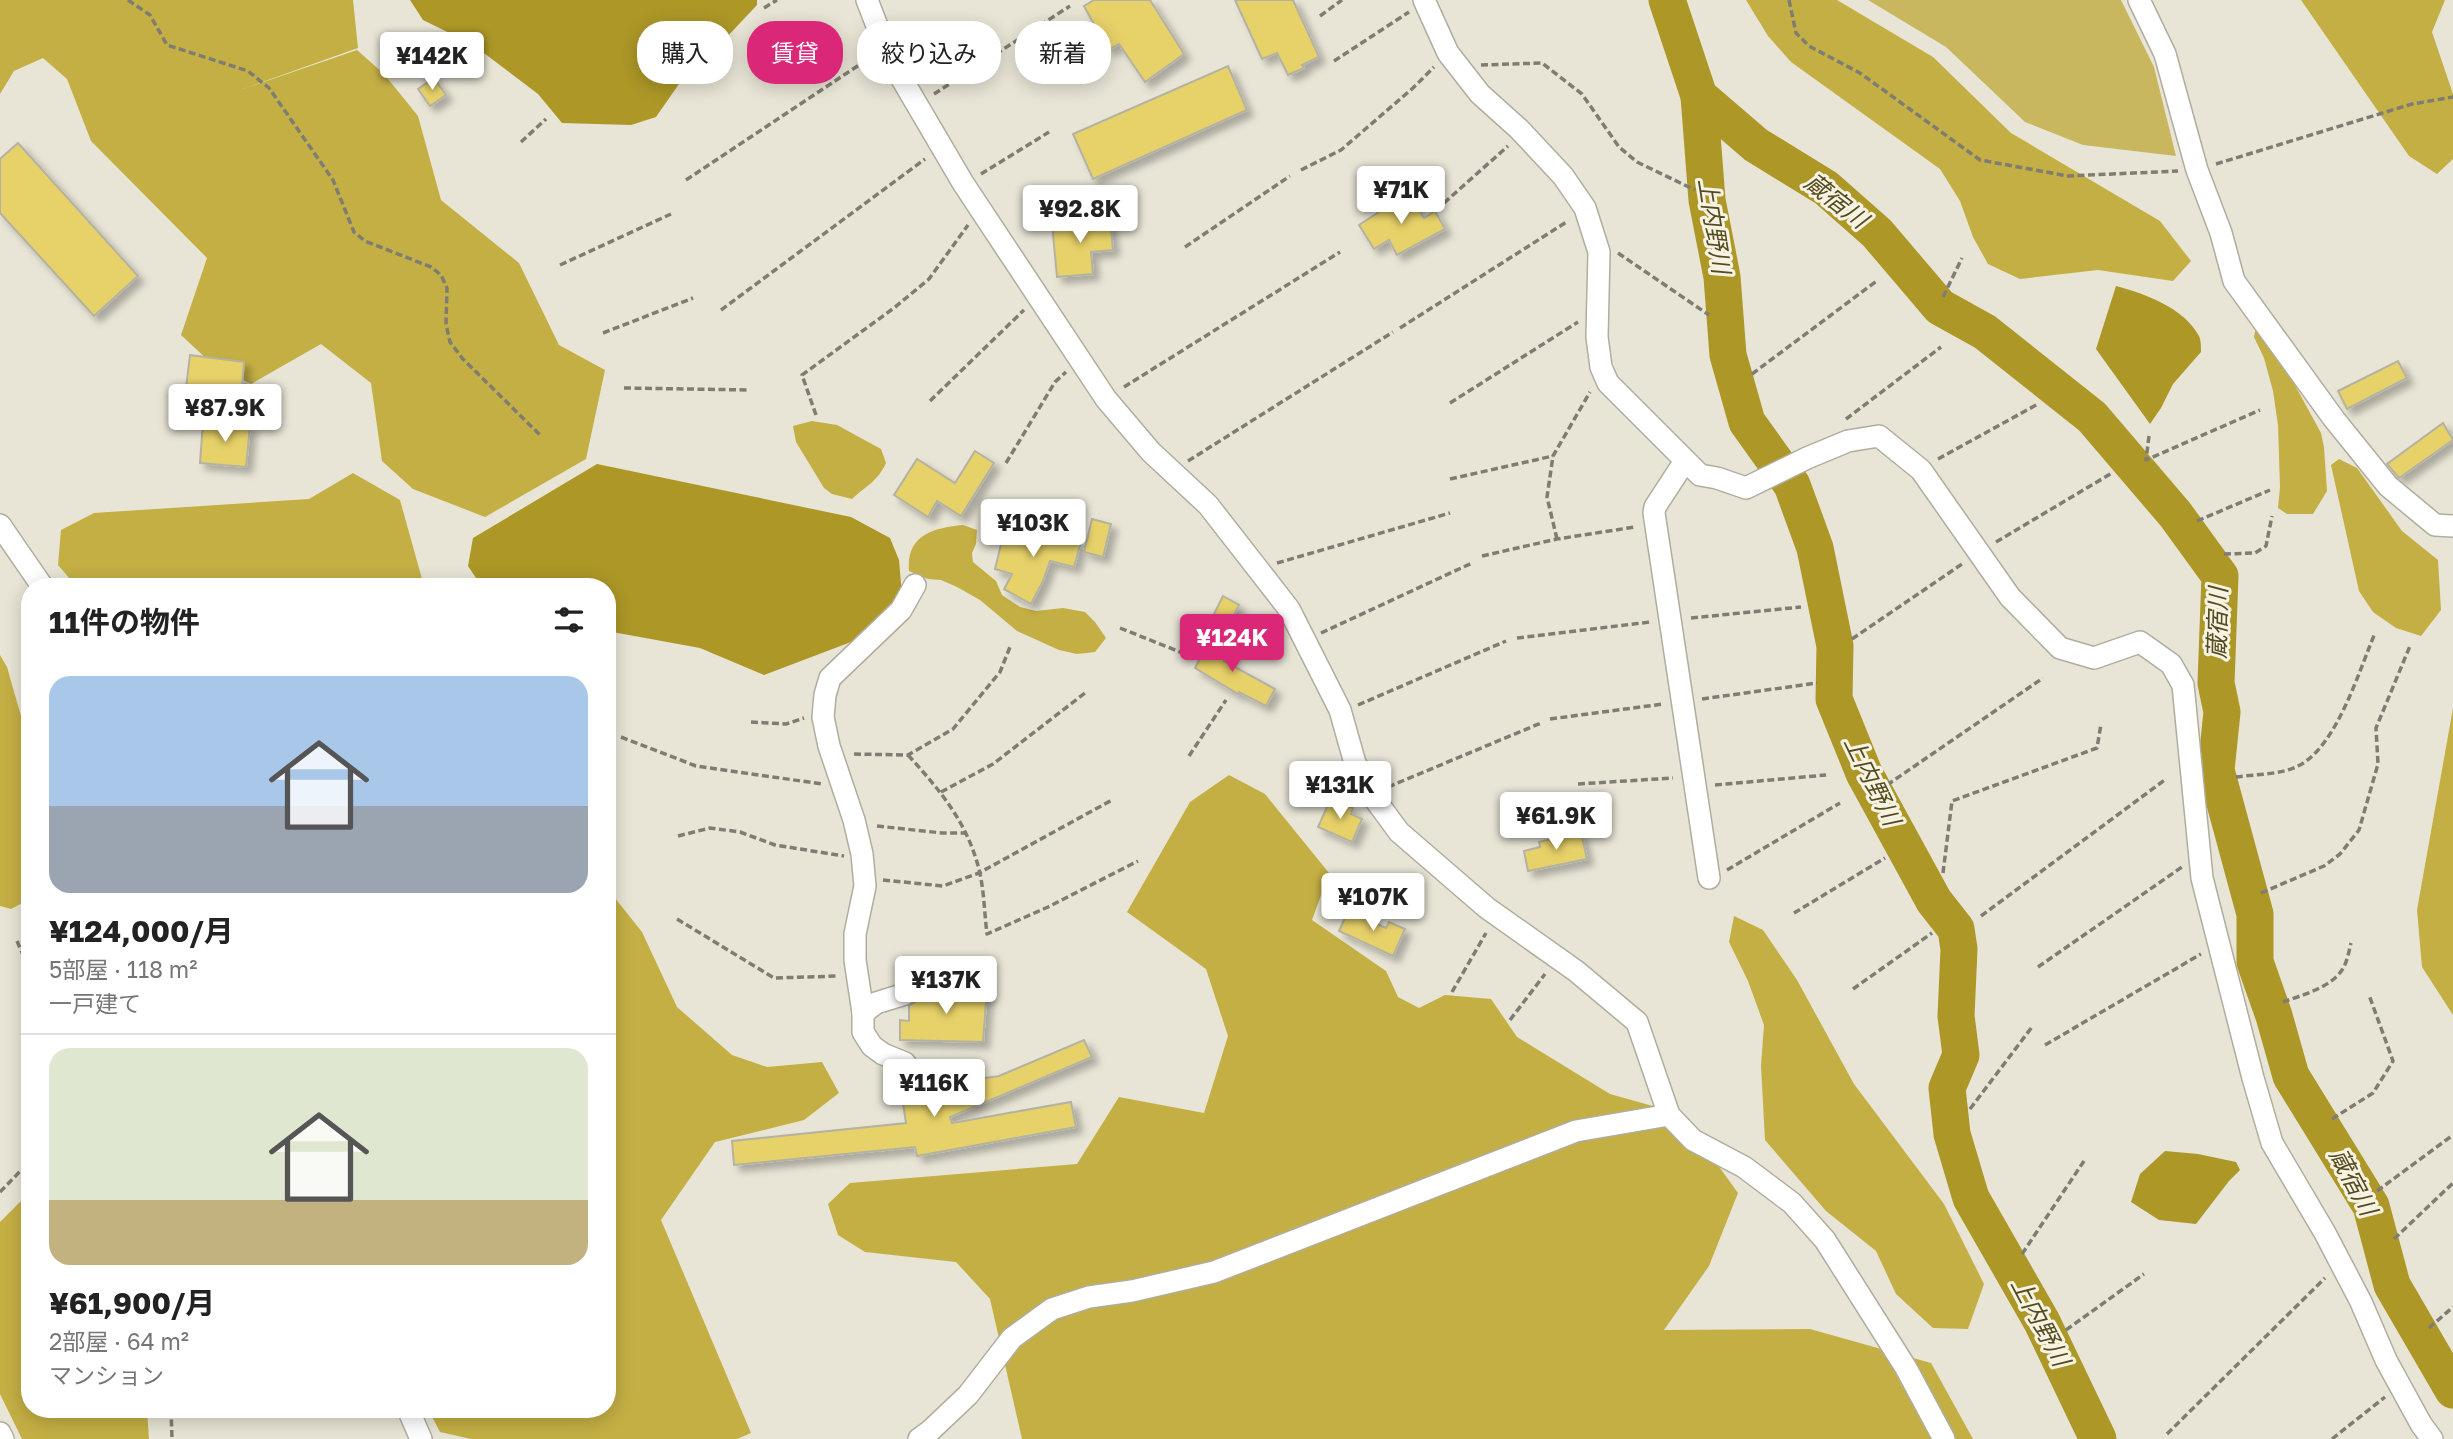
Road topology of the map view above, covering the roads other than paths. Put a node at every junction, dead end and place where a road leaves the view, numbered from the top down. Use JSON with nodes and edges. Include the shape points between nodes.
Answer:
{"nodes":[{"id":1,"x":867,"y":0,"type":"edge"},
{"id":2,"x":2139,"y":0,"type":"edge"},
{"id":3,"x":1419,"y":4,"type":"edge"},
{"id":4,"x":1685,"y":461,"type":"junction"},
{"id":5,"x":0,"y":525,"type":"edge"},
{"id":6,"x":2453,"y":526,"type":"edge"},
{"id":7,"x":36,"y":578,"type":"edge"},
{"id":8,"x":915,"y":585,"type":"dead end"},
{"id":9,"x":1715,"y":875,"type":"road end"},
{"id":10,"x":905,"y":994,"type":"dead end"},
{"id":11,"x":863,"y":1013,"type":"junction"},
{"id":12,"x":905,"y":1063,"type":"dead end"},
{"id":13,"x":1669,"y":1115,"type":"junction"},
{"id":14,"x":412,"y":1418,"type":"edge"},
{"id":15,"x":0,"y":1433,"type":"edge"},
{"id":16,"x":3,"y":1439,"type":"edge"},
{"id":17,"x":421,"y":1439,"type":"edge"},
{"id":18,"x":919,"y":1439,"type":"edge"},
{"id":19,"x":1944,"y":1439,"type":"edge"},
{"id":20,"x":2432,"y":1439,"type":"edge"}],
"edges":[{"from":1,"to":13,"type":"street","via":[[889,57],[963,183],[1106,399],[1151,452],[1208,505],[1289,609],[1340,710],[1355,763],[1399,832],[1486,908],[1576,971],[1637,1022]]},
{"from":2,"to":6,"type":"street","via":[[2165,54],[2234,281],[2388,486],[2435,525]]},
{"from":3,"to":4,"type":"street","via":[[1480,94],[1563,176],[1586,208],[1599,252],[1601,367],[1608,383]]},
{"from":4,"to":9,"type":"street","via":[[1654,513]]},
{"from":4,"to":20,"type":"street","via":[[1700,475],[1746,488],[1848,441],[1879,436],[1921,470],[2010,597],[2060,648],[2094,658],[2140,642],[2171,664],[2183,685],[2202,878],[2272,1143],[2325,1233],[2386,1360]]},
{"from":5,"to":7,"type":"street"},
{"from":8,"to":11,"type":"street","via":[[901,610],[830,678],[825,695],[823,718],[829,746],[862,854],[865,886],[855,960]]},
{"from":10,"to":11,"type":"street","via":[[876,1003]]},
{"from":11,"to":12,"type":"street","via":[[863,1032],[872,1046]]},
{"from":13,"to":18,"type":"street","via":[[1576,1131],[1214,1272],[1089,1297],[1052,1310],[1012,1338],[968,1395]]},
{"from":13,"to":19,"type":"street","via":[[1693,1140],[1744,1167],[1792,1203],[1825,1240],[1906,1368]]},
{"from":14,"to":17,"type":"street"},
{"from":15,"to":16,"type":"street"}]}
